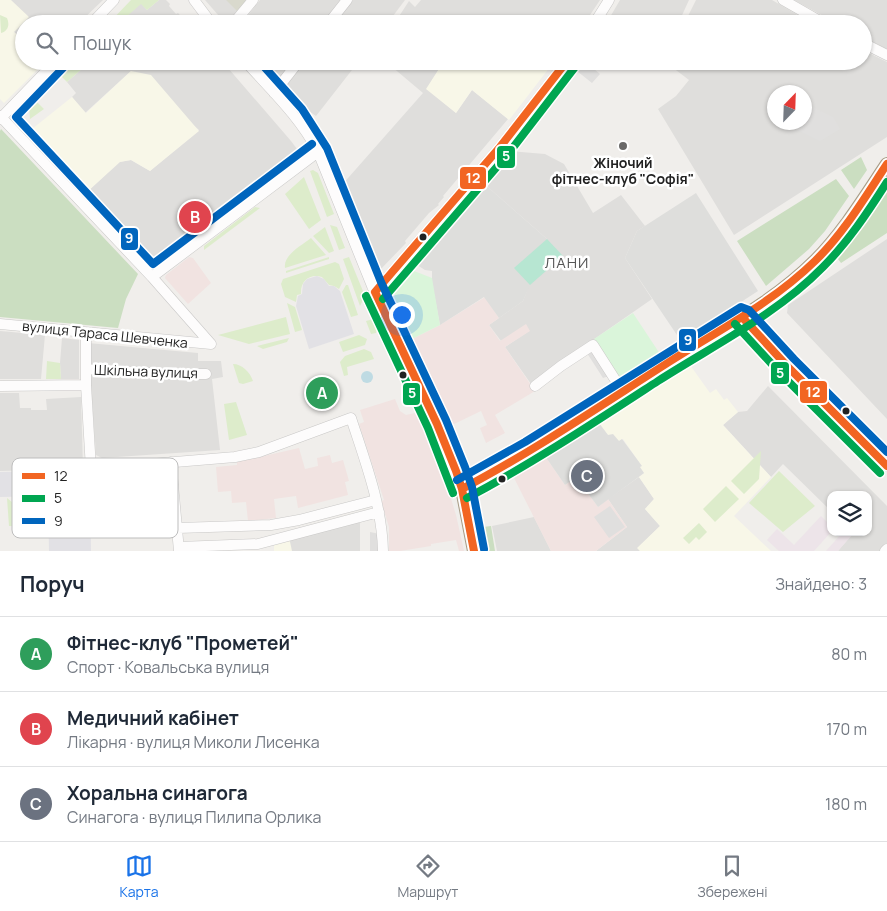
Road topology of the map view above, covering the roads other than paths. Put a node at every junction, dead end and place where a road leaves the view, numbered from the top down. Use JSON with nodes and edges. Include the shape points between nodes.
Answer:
{"nodes":[{"id":1,"x":114,"y":0,"type":"edge"},
{"id":2,"x":194,"y":0,"type":"edge"},
{"id":3,"x":253,"y":0,"type":"edge"},
{"id":4,"x":347,"y":0,"type":"edge"},
{"id":5,"x":609,"y":0,"type":"edge"},
{"id":6,"x":784,"y":0,"type":"edge"},
{"id":7,"x":100,"y":15,"type":"edge"},
{"id":8,"x":205,"y":15,"type":"edge"},
{"id":9,"x":240,"y":15,"type":"edge"},
{"id":10,"x":335,"y":15,"type":"edge"},
{"id":11,"x":600,"y":15,"type":"edge"},
{"id":12,"x":810,"y":15,"type":"edge"},
{"id":13,"x":872,"y":48,"type":"edge"},
{"id":14,"x":887,"y":56,"type":"edge"},
{"id":15,"x":47,"y":70,"type":"edge"},
{"id":16,"x":253,"y":70,"type":"edge"},
{"id":17,"x":292,"y":70,"type":"edge"},
{"id":18,"x":560,"y":70,"type":"edge"},
{"id":19,"x":274,"y":93,"type":"junction"},
{"id":20,"x":0,"y":117,"type":"edge"},
{"id":21,"x":318,"y":152,"type":"junction"},
{"id":22,"x":887,"y":166,"type":"edge"},
{"id":23,"x":152,"y":277,"type":"junction"},
{"id":24,"x":375,"y":292,"type":"junction"},
{"id":25,"x":742,"y":317,"type":"junction"},
{"id":26,"x":0,"y":324,"type":"edge"},
{"id":27,"x":86,"y":332,"type":"junction"},
{"id":28,"x":86,"y":369,"type":"junction"},
{"id":29,"x":206,"y":374,"type":"dead end"},
{"id":30,"x":86,"y":385,"type":"junction"},
{"id":31,"x":0,"y":386,"type":"edge"},
{"id":32,"x":535,"y":386,"type":"dead end"},
{"id":33,"x":623,"y":392,"type":"junction"},
{"id":34,"x":90,"y":458,"type":"edge"},
{"id":35,"x":178,"y":461,"type":"edge"},
{"id":36,"x":887,"y":466,"type":"edge"},
{"id":37,"x":462,"y":488,"type":"junction"},
{"id":38,"x":376,"y":500,"type":"junction"},
{"id":39,"x":378,"y":512,"type":"junction"},
{"id":40,"x":262,"y":526,"type":"junction"},
{"id":41,"x":178,"y":528,"type":"joint"},
{"id":42,"x":264,"y":547,"type":"edge"},
{"id":43,"x":179,"y":549,"type":"edge"},
{"id":44,"x":383,"y":551,"type":"edge"},
{"id":45,"x":474,"y":551,"type":"edge"}],
"edges":[{"from":1,"to":7,"type":"street"},
{"from":2,"to":8,"type":"street"},
{"from":3,"to":9,"type":"street"},
{"from":4,"to":10,"type":"street"},
{"from":5,"to":11,"type":"street"},
{"from":6,"to":12,"type":"street"},
{"from":13,"to":14,"type":"street"},
{"from":15,"to":20,"type":"street"},
{"from":16,"to":19,"type":"street"},
{"from":17,"to":19,"type":"street"},
{"from":18,"to":24,"type":"street","via":[[500,147]]},
{"from":19,"to":21,"type":"street"},
{"from":20,"to":23,"type":"street"},
{"from":21,"to":23,"type":"street"},
{"from":21,"to":24,"type":"street"},
{"from":22,"to":25,"type":"main road","via":[[824,251],[787,285]]},
{"from":23,"to":27,"type":"street","name":"вулиця Тараса Шевченка","via":[[210,344]]},
{"from":24,"to":37,"type":"street","via":[[438,424]]},
{"from":25,"to":33,"type":"main road"},
{"from":25,"to":36,"type":"street","via":[[793,373]]},
{"from":26,"to":27,"type":"street","name":"вулиця Тараса Шевченка"},
{"from":27,"to":28,"type":"street"},
{"from":28,"to":29,"type":"street","name":"Шкільна вулиця"},
{"from":28,"to":30,"type":"street"},
{"from":30,"to":31,"type":"street","name":"Шкільна вулиця"},
{"from":30,"to":34,"type":"street"},
{"from":32,"to":33,"type":"street","via":[[593,345]]},
{"from":33,"to":37,"type":"main road","via":[[530,451]]},
{"from":35,"to":38,"type":"street","via":[[259,452],[351,418]]},
{"from":37,"to":45,"type":"main road"},
{"from":38,"to":39,"type":"street"},
{"from":38,"to":40,"type":"street","via":[[300,520]]},
{"from":39,"to":42,"type":"street","via":[[273,539]]},
{"from":39,"to":44,"type":"street"},
{"from":40,"to":41,"type":"street"},
{"from":40,"to":42,"type":"street"},
{"from":41,"to":43,"type":"street"},
{"from":42,"to":43,"type":"street"}]}
